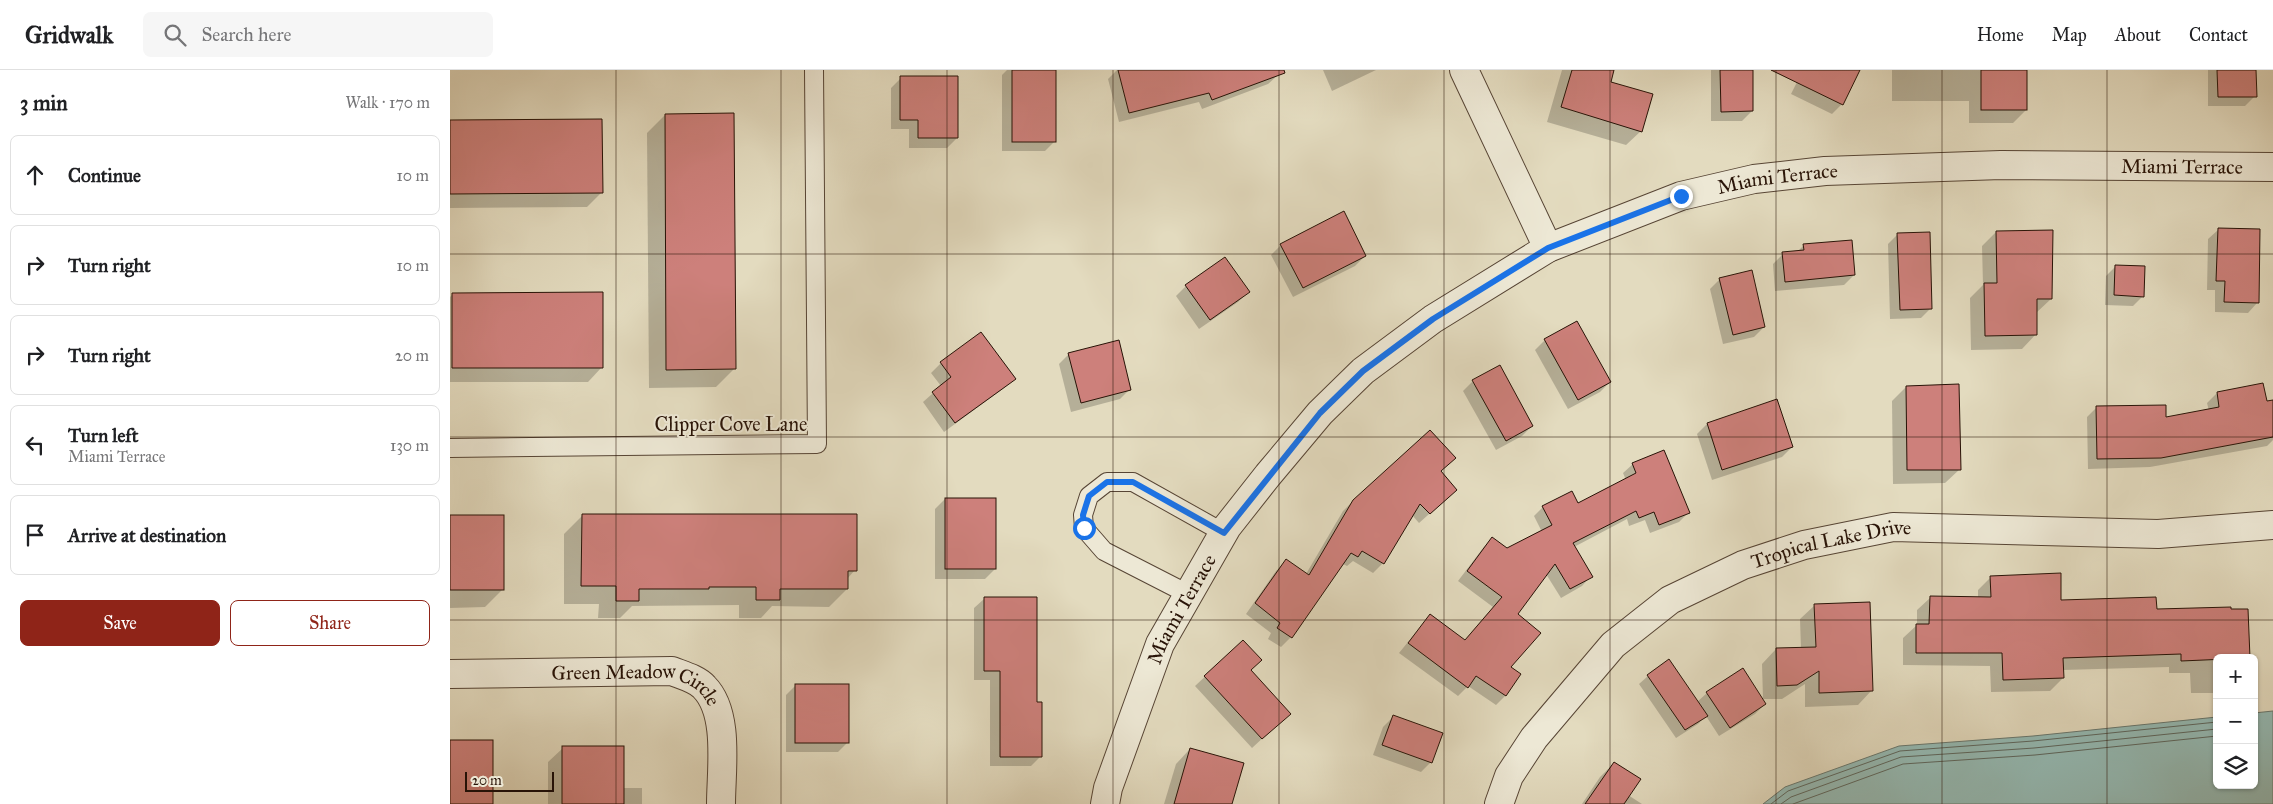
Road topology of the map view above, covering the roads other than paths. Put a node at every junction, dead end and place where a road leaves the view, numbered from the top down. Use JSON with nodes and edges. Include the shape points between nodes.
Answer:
{"nodes":[{"id":1,"x":814,"y":70,"type":"edge"},
{"id":2,"x":1464,"y":70,"type":"edge"},
{"id":3,"x":2273,"y":167,"type":"edge"},
{"id":4,"x":1548,"y":248,"type":"junction"},
{"id":5,"x":450,"y":448,"type":"edge"},
{"id":6,"x":2273,"y":525,"type":"edge"},
{"id":7,"x":1224,"y":533,"type":"junction"},
{"id":8,"x":1188,"y":594,"type":"junction"},
{"id":9,"x":450,"y":674,"type":"edge"},
{"id":10,"x":721,"y":804,"type":"edge"},
{"id":11,"x":1105,"y":804,"type":"edge"},
{"id":12,"x":1498,"y":804,"type":"edge"}],
"edges":[{"from":1,"to":5,"type":"lane","name":"Clipper Cove Lane","via":[[817,444]]},
{"from":2,"to":4,"type":"street"},
{"from":3,"to":4,"type":"street","name":"Miami Terrace","via":[[2001,165],[1825,171],[1754,179],[1681,196]]},
{"from":4,"to":7,"type":"street","name":"Miami Terrace","via":[[1433,319],[1363,371],[1320,413]]},
{"from":6,"to":12,"type":"street","name":"Tropical Lake Drive","via":[[2158,534],[1893,527],[1804,546],[1743,565],[1670,600],[1613,645],[1534,738],[1509,776]]},
{"from":7,"to":8,"type":"street","name":"Miami Terrace"},
{"from":7,"to":8,"type":"lane","via":[[1133,482],[1107,482],[1089,496],[1083,515],[1084,528],[1104,551]]},
{"from":8,"to":11,"type":"street","name":"Miami Terrace","via":[[1160,644]]},
{"from":9,"to":10,"type":"street","name":"Green Meadow Circle","via":[[672,671],[703,685],[714,700],[721,721]]}]}
